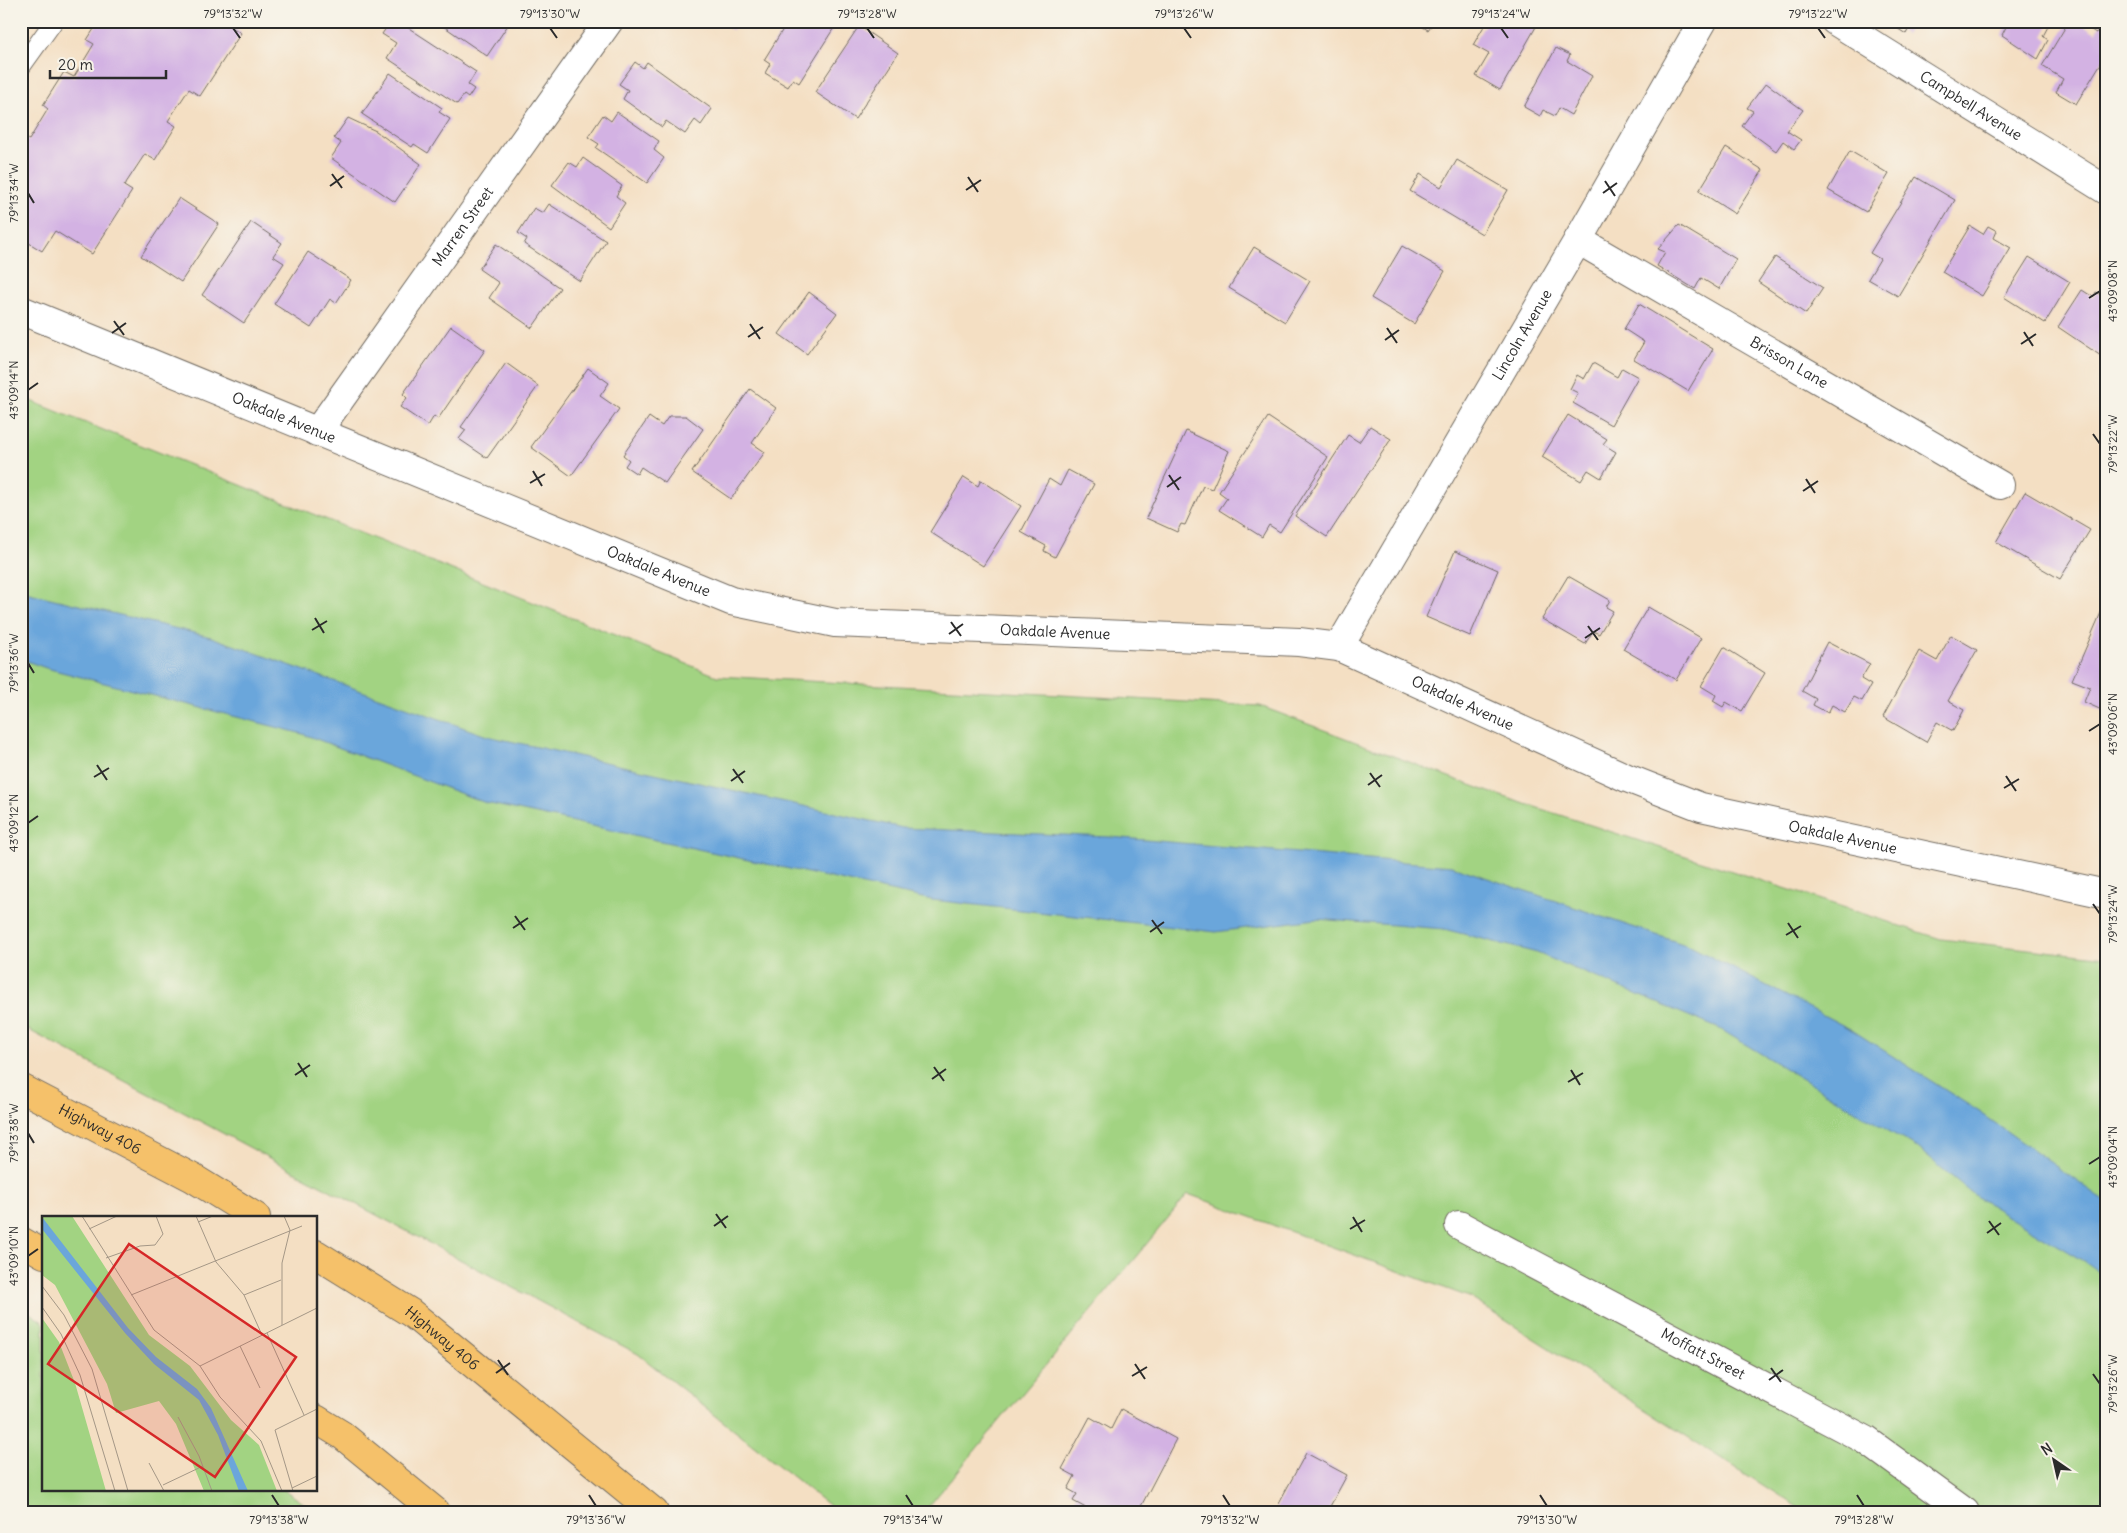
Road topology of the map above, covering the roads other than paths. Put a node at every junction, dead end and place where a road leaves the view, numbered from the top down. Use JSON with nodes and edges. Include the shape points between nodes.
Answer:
{"nodes":[{"id":1,"x":54,"y":21,"type":"edge"},
{"id":2,"x":609,"y":21,"type":"edge"},
{"id":3,"x":1703,"y":21,"type":"edge"},
{"id":4,"x":1835,"y":21,"type":"edge"},
{"id":5,"x":21,"y":67,"type":"edge"},
{"id":6,"x":2106,"y":190,"type":"edge"},
{"id":7,"x":1578,"y":240,"type":"junction"},
{"id":8,"x":21,"y":310,"type":"edge"},
{"id":9,"x":317,"y":432,"type":"junction"},
{"id":10,"x":2000,"y":485,"type":"dead end"},
{"id":11,"x":1338,"y":647,"type":"junction"},
{"id":12,"x":2106,"y":894,"type":"edge"},
{"id":13,"x":21,"y":1088,"type":"edge"},
{"id":14,"x":254,"y":1216,"type":"edge"},
{"id":15,"x":1459,"y":1225,"type":"dead end"},
{"id":16,"x":21,"y":1241,"type":"edge"},
{"id":17,"x":42,"y":1253,"type":"edge"},
{"id":18,"x":318,"y":1255,"type":"edge"},
{"id":19,"x":318,"y":1420,"type":"edge"},
{"id":20,"x":1962,"y":1511,"type":"edge"},
{"id":21,"x":436,"y":1512,"type":"edge"},
{"id":22,"x":654,"y":1512,"type":"edge"}],
"edges":[{"from":1,"to":5,"type":"lane"},
{"from":2,"to":9,"type":"street","name":"Marren Street"},
{"from":3,"to":7,"type":"street","name":"Lincoln Avenue"},
{"from":4,"to":6,"type":"street","name":"Campbell Avenue"},
{"from":7,"to":10,"type":"street","name":"Brisson Lane"},
{"from":7,"to":11,"type":"street","name":"Lincoln Avenue"},
{"from":8,"to":9,"type":"street","name":"Oakdale Avenue"},
{"from":9,"to":11,"type":"street","name":"Oakdale Avenue","via":[[731,601],[835,623],[1299,642]]},
{"from":11,"to":12,"type":"street","name":"Oakdale Avenue","via":[[1627,778],[1701,806]]},
{"from":13,"to":14,"type":"highway","name":"Highway 406","via":[[193,1178]]},
{"from":15,"to":20,"type":"street","name":"Moffatt Street","via":[[1866,1440]]},
{"from":16,"to":17,"type":"highway"},
{"from":18,"to":22,"type":"highway","name":"Highway 406","via":[[411,1313]]},
{"from":19,"to":21,"type":"highway","via":[[342,1434]]}]}
